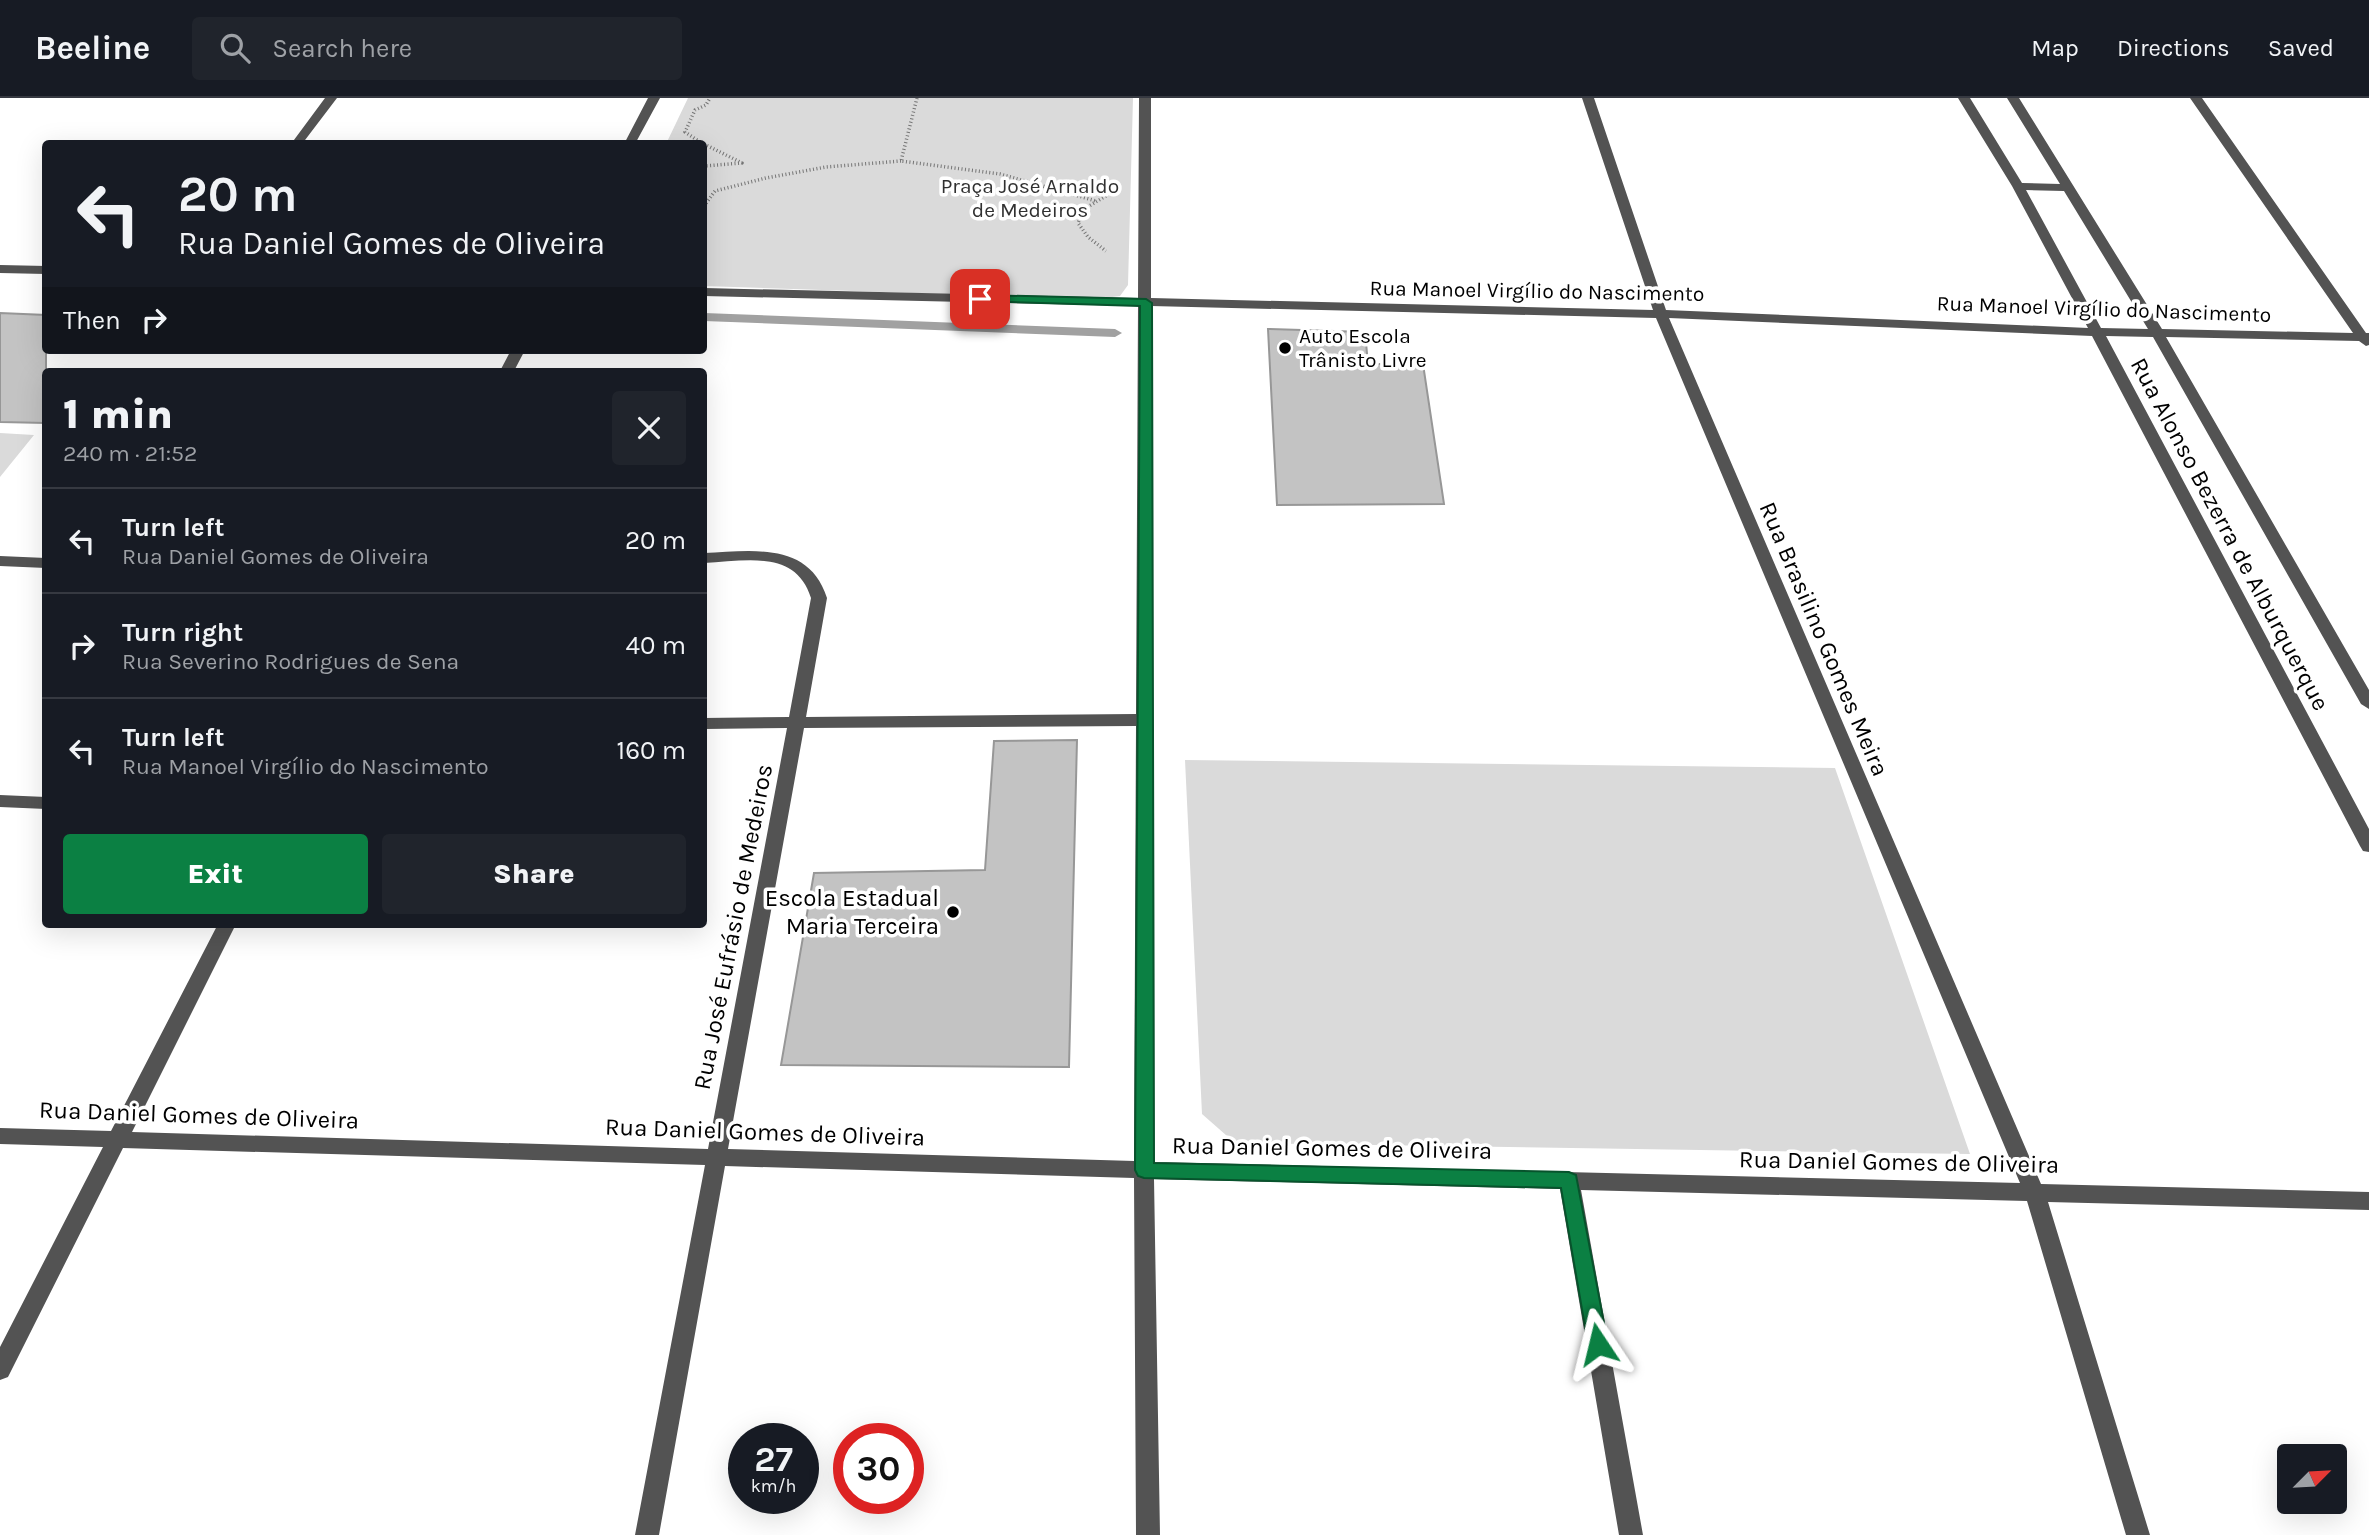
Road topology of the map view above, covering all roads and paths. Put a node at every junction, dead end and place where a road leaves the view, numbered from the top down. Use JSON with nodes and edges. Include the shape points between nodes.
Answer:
{"nodes":[{"id":1,"x":331,"y":98,"type":"edge"},
{"id":2,"x":654,"y":98,"type":"edge"},
{"id":3,"x":710,"y":98,"type":"edge"},
{"id":4,"x":917,"y":98,"type":"edge"},
{"id":5,"x":1145,"y":98,"type":"edge"},
{"id":6,"x":1588,"y":98,"type":"edge"},
{"id":7,"x":1964,"y":98,"type":"edge"},
{"id":8,"x":2013,"y":98,"type":"edge"},
{"id":9,"x":2196,"y":98,"type":"edge"},
{"id":10,"x":299,"y":140,"type":"edge"},
{"id":11,"x":631,"y":140,"type":"edge"},
{"id":12,"x":697,"y":140,"type":"edge"},
{"id":13,"x":707,"y":146,"type":"edge"},
{"id":14,"x":901,"y":161,"type":"junction"},
{"id":15,"x":707,"y":166,"type":"edge"},
{"id":16,"x":2018,"y":187,"type":"junction"},
{"id":17,"x":2070,"y":188,"type":"junction"},
{"id":18,"x":1112,"y":194,"type":"dead end"},
{"id":19,"x":1096,"y":201,"type":"junction"},
{"id":20,"x":707,"y":202,"type":"edge"},
{"id":21,"x":1111,"y":256,"type":"dead end"},
{"id":22,"x":0,"y":269,"type":"edge"},
{"id":23,"x":42,"y":270,"type":"edge"},
{"id":24,"x":707,"y":292,"type":"edge"},
{"id":25,"x":1146,"y":303,"type":"junction"},
{"id":26,"x":1661,"y":313,"type":"junction"},
{"id":27,"x":2097,"y":332,"type":"junction"},
{"id":28,"x":2158,"y":334,"type":"junction"},
{"id":29,"x":2367,"y":340,"type":"edge"},
{"id":30,"x":707,"y":558,"type":"edge"},
{"id":31,"x":0,"y":562,"type":"edge"},
{"id":32,"x":42,"y":563,"type":"edge"},
{"id":33,"x":2369,"y":704,"type":"edge"},
{"id":34,"x":1146,"y":720,"type":"junction"},
{"id":35,"x":707,"y":723,"type":"edge"},
{"id":36,"x":797,"y":723,"type":"junction"},
{"id":37,"x":0,"y":801,"type":"edge"},
{"id":38,"x":42,"y":803,"type":"edge"},
{"id":39,"x":2369,"y":846,"type":"edge"},
{"id":40,"x":225,"y":928,"type":"edge"},
{"id":41,"x":0,"y":1136,"type":"edge"},
{"id":42,"x":119,"y":1139,"type":"junction"},
{"id":43,"x":717,"y":1157,"type":"junction"},
{"id":44,"x":1144,"y":1170,"type":"junction"},
{"id":45,"x":1569,"y":1180,"type":"junction"},
{"id":46,"x":2034,"y":1191,"type":"junction"},
{"id":47,"x":2369,"y":1201,"type":"edge"},
{"id":48,"x":0,"y":1370,"type":"edge"},
{"id":49,"x":647,"y":1535,"type":"edge"},
{"id":50,"x":1148,"y":1535,"type":"edge"},
{"id":51,"x":1631,"y":1535,"type":"edge"},
{"id":52,"x":2138,"y":1535,"type":"edge"}],
"edges":[{"from":1,"to":10,"type":"street"},
{"from":2,"to":11,"type":"street"},
{"from":3,"to":12,"type":"path","via":[[695,110],[685,132]]},
{"from":4,"to":14,"type":"path"},
{"from":5,"to":25,"type":"street"},
{"from":6,"to":26,"type":"street","name":"Rua Brasilino Gomes Meira"},
{"from":7,"to":16,"type":"street","name":"Rua Alonso Bezerra de Alburquerque"},
{"from":8,"to":17,"type":"street","name":"Rua Alonso Bezerra de Alburquerque"},
{"from":9,"to":29,"type":"street"},
{"from":13,"to":15,"type":"path","via":[[741,163]]},
{"from":14,"to":19,"type":"path","via":[[1001,171]]},
{"from":14,"to":20,"type":"path","via":[[766,178],[715,191]]},
{"from":16,"to":17,"type":"street"},
{"from":16,"to":27,"type":"street","name":"Rua Alonso Bezerra de Alburquerque"},
{"from":17,"to":28,"type":"street","name":"Rua Alonso Bezerra de Alburquerque"},
{"from":18,"to":19,"type":"path"},
{"from":19,"to":21,"type":"path","via":[[1079,215],[1077,223]]},
{"from":22,"to":23,"type":"street"},
{"from":24,"to":25,"type":"street","name":"Rua Manoel Virgílio do Nascimento"},
{"from":25,"to":26,"type":"street","name":"Rua Manoel Virgílio do Nascimento"},
{"from":25,"to":34,"type":"street"},
{"from":26,"to":27,"type":"street","name":"Rua Manoel Virgílio do Nascimento"},
{"from":26,"to":46,"type":"street","name":"Rua Brasilino Gomes Meira"},
{"from":27,"to":28,"type":"street","name":"Rua Manoel Virgílio do Nascimento"},
{"from":27,"to":39,"type":"street","name":"Rua Alonso Bezerra de Alburquerque"},
{"from":28,"to":29,"type":"street","name":"Rua Manoel Virgílio do Nascimento"},
{"from":28,"to":33,"type":"street","name":"Rua Alonso Bezerra de Alburquerque"},
{"from":30,"to":36,"type":"street","name":"Rua José Eufrásio de Medeiros","via":[[778,558],[809,571],[817,583]]},
{"from":31,"to":32,"type":"street"},
{"from":34,"to":36,"type":"street"},
{"from":34,"to":44,"type":"street"},
{"from":35,"to":36,"type":"street"},
{"from":36,"to":43,"type":"street","name":"Rua José Eufrásio de Medeiros"},
{"from":37,"to":38,"type":"street"},
{"from":40,"to":42,"type":"street"},
{"from":41,"to":42,"type":"street","name":"Rua Daniel Gomes de Oliveira"},
{"from":42,"to":43,"type":"street","name":"Rua Daniel Gomes de Oliveira"},
{"from":42,"to":48,"type":"street"},
{"from":43,"to":44,"type":"street","name":"Rua Daniel Gomes de Oliveira"},
{"from":43,"to":49,"type":"street","name":"Rua José Eufrásio de Medeiros"},
{"from":44,"to":45,"type":"street","name":"Rua Daniel Gomes de Oliveira"},
{"from":44,"to":50,"type":"street"},
{"from":45,"to":46,"type":"street","name":"Rua Daniel Gomes de Oliveira"},
{"from":45,"to":51,"type":"street"},
{"from":46,"to":47,"type":"street","name":"Rua Daniel Gomes de Oliveira"},
{"from":46,"to":52,"type":"street","name":"Rua Brasilino Gomes Meira"}]}
